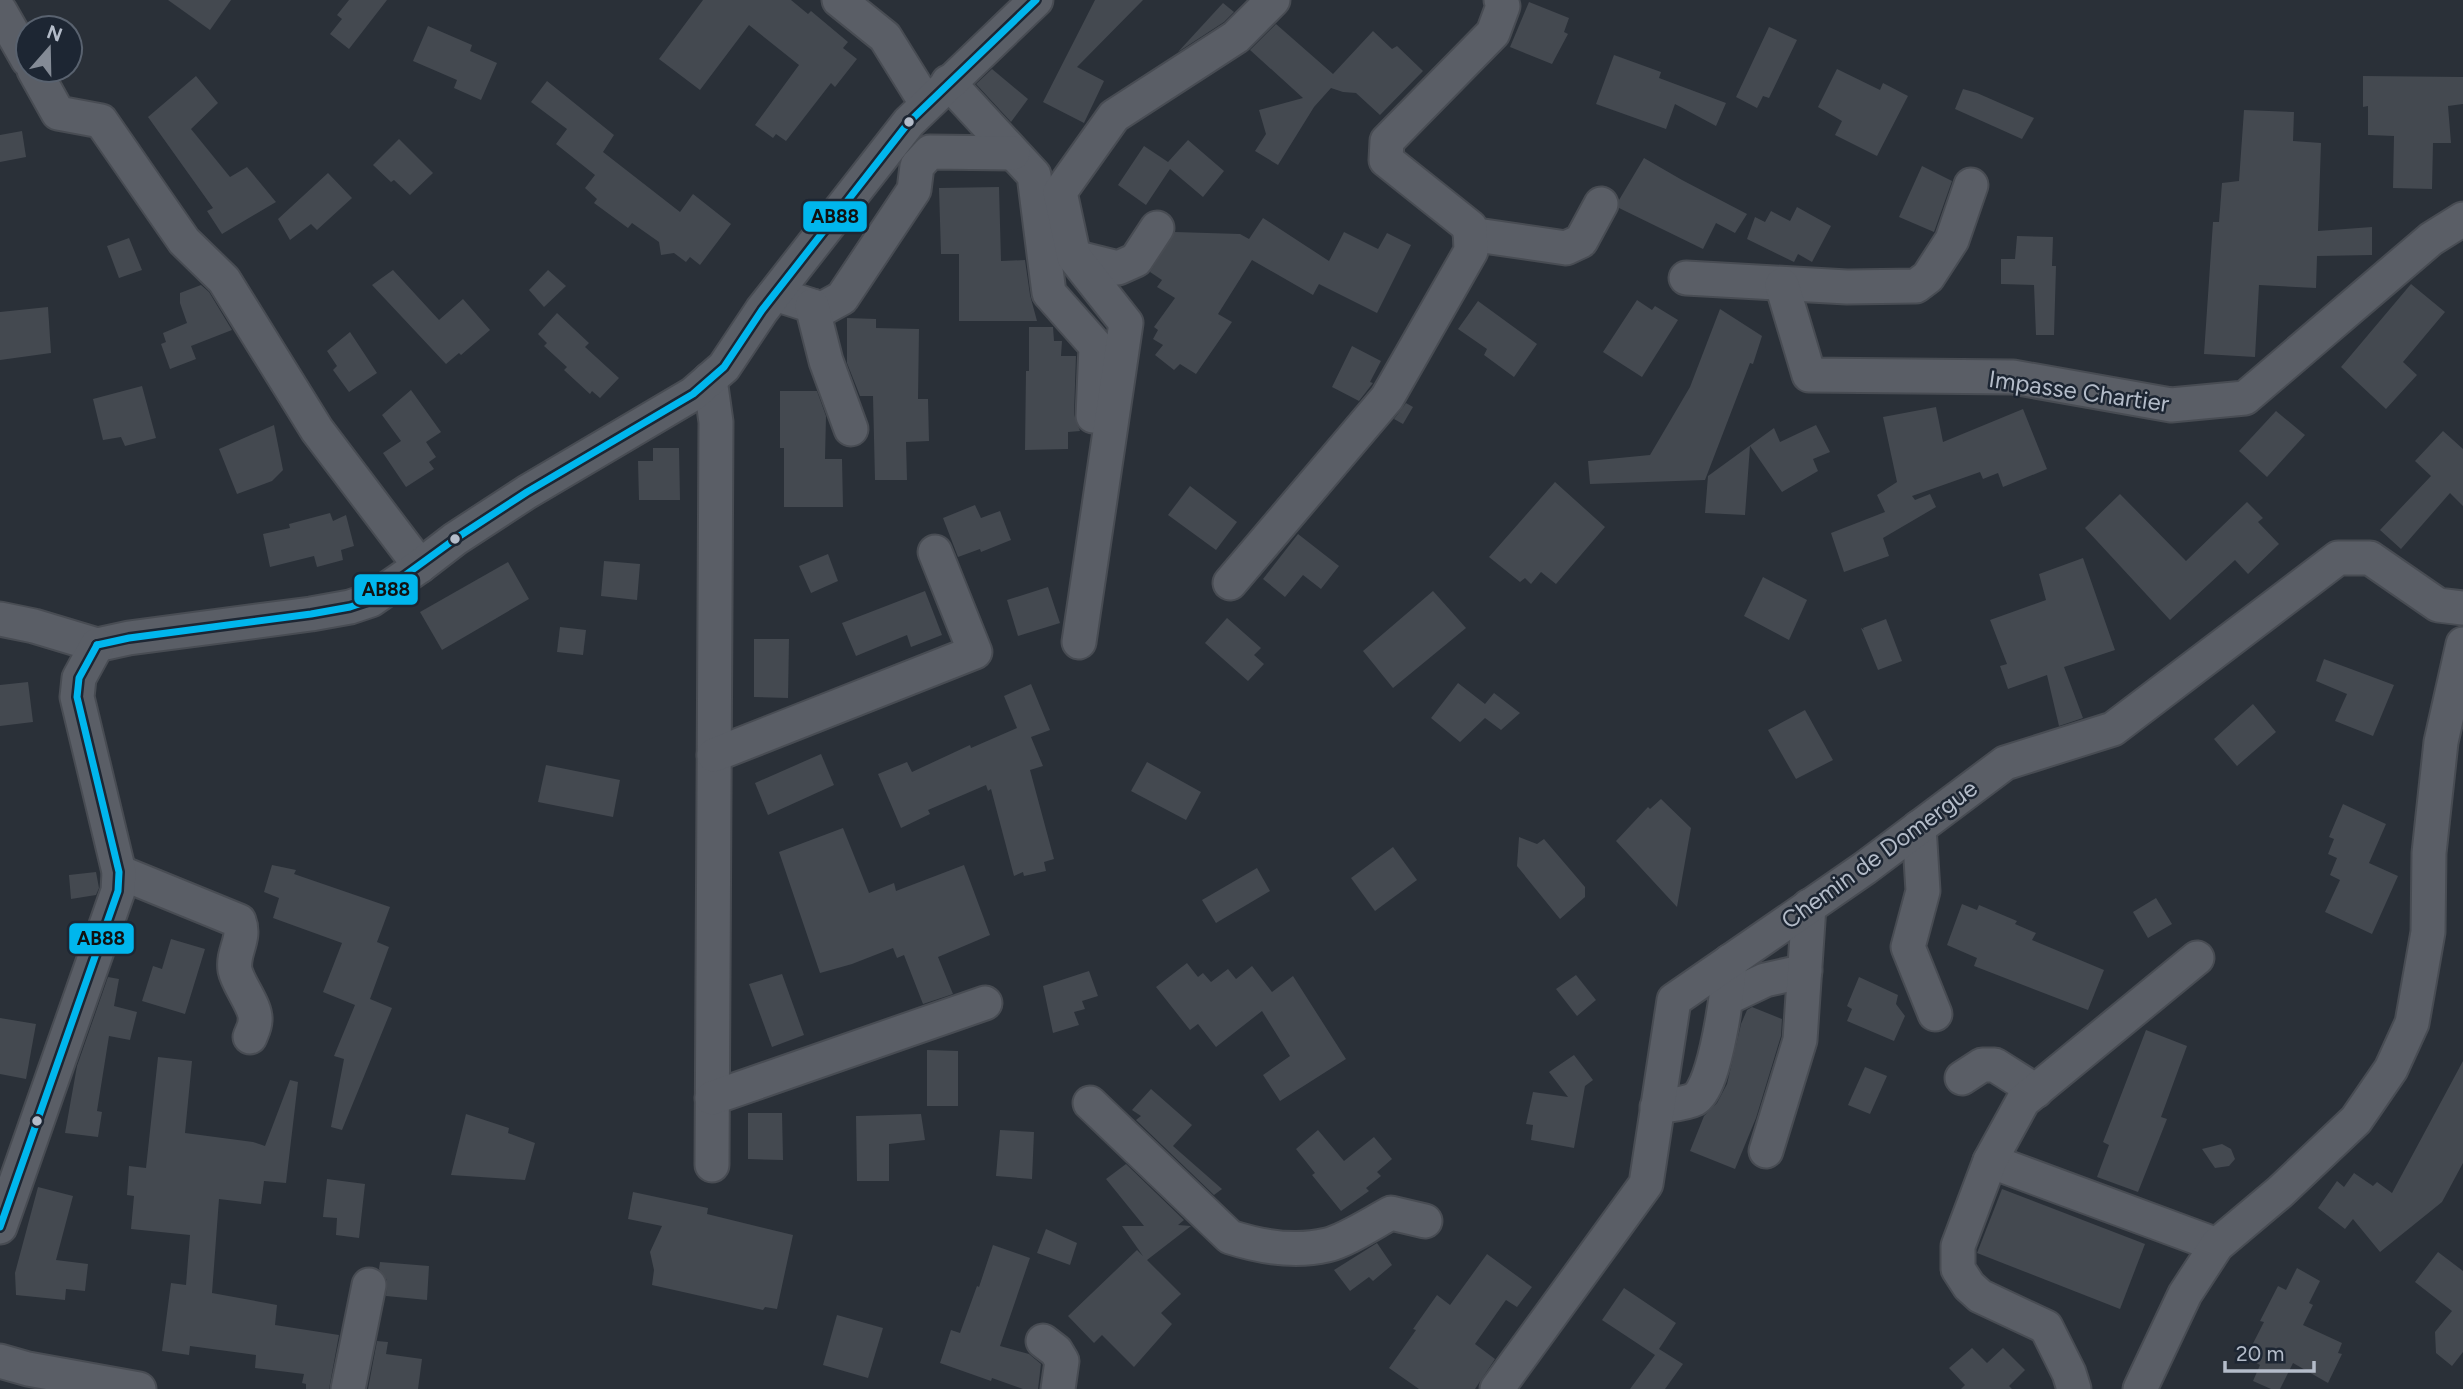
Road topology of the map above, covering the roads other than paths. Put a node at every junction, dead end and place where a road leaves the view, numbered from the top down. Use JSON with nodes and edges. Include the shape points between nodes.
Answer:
{"nodes":[{"id":1,"x":839,"y":0,"type":"edge"},
{"id":2,"x":1036,"y":0,"type":"edge"},
{"id":3,"x":1273,"y":0,"type":"edge"},
{"id":4,"x":1500,"y":0,"type":"edge"},
{"id":5,"x":0,"y":11,"type":"edge"},
{"id":6,"x":14,"y":36,"type":"edge"},
{"id":7,"x":42,"y":84,"type":"edge"},
{"id":8,"x":937,"y":93,"type":"junction"},
{"id":9,"x":1013,"y":153,"type":"junction"},
{"id":10,"x":1971,"y":185,"type":"dead end"},
{"id":11,"x":1601,"y":204,"type":"dead end"},
{"id":12,"x":2463,"y":219,"type":"edge"},
{"id":13,"x":1157,"y":228,"type":"dead end"},
{"id":14,"x":1470,"y":234,"type":"junction"},
{"id":15,"x":1073,"y":257,"type":"junction"},
{"id":16,"x":1686,"y":278,"type":"dead end"},
{"id":17,"x":1782,"y":285,"type":"junction"},
{"id":18,"x":775,"y":294,"type":"junction"},
{"id":19,"x":812,"y":306,"type":"junction"},
{"id":20,"x":710,"y":379,"type":"junction"},
{"id":21,"x":851,"y":429,"type":"dead end"},
{"id":22,"x":1093,"y":437,"type":"dead end"},
{"id":23,"x":935,"y":552,"type":"dead end"},
{"id":24,"x":420,"y":566,"type":"junction"},
{"id":25,"x":1230,"y":583,"type":"dead end"},
{"id":26,"x":2463,"y":608,"type":"edge"},
{"id":27,"x":2463,"y":614,"type":"edge"},
{"id":28,"x":0,"y":619,"type":"edge"},
{"id":29,"x":1079,"y":642,"type":"dead end"},
{"id":30,"x":2463,"y":644,"type":"edge"},
{"id":31,"x":97,"y":645,"type":"junction"},
{"id":32,"x":714,"y":755,"type":"junction"},
{"id":33,"x":1919,"y":827,"type":"junction"},
{"id":34,"x":118,"y":872,"type":"junction"},
{"id":35,"x":1809,"y":906,"type":"junction"},
{"id":36,"x":2197,"y":958,"type":"dead end"},
{"id":37,"x":1730,"y":961,"type":"junction"},
{"id":38,"x":1805,"y":971,"type":"junction"},
{"id":39,"x":1727,"y":998,"type":"junction"},
{"id":40,"x":985,"y":1003,"type":"dead end"},
{"id":41,"x":1935,"y":1014,"type":"dead end"},
{"id":42,"x":250,"y":1037,"type":"dead end"},
{"id":43,"x":1962,"y":1078,"type":"dead end"},
{"id":44,"x":2036,"y":1091,"type":"junction"},
{"id":45,"x":712,"y":1098,"type":"junction"},
{"id":46,"x":1090,"y":1103,"type":"dead end"},
{"id":47,"x":1657,"y":1107,"type":"junction"},
{"id":48,"x":1766,"y":1151,"type":"dead end"},
{"id":49,"x":1990,"y":1161,"type":"junction"},
{"id":50,"x":712,"y":1165,"type":"dead end"},
{"id":51,"x":1425,"y":1221,"type":"dead end"},
{"id":52,"x":0,"y":1227,"type":"edge"},
{"id":53,"x":2217,"y":1245,"type":"junction"},
{"id":54,"x":369,"y":1285,"type":"dead end"},
{"id":55,"x":1043,"y":1341,"type":"dead end"},
{"id":56,"x":0,"y":1361,"type":"edge"},
{"id":57,"x":139,"y":1389,"type":"edge"},
{"id":58,"x":348,"y":1389,"type":"edge"},
{"id":59,"x":1058,"y":1389,"type":"edge"},
{"id":60,"x":1497,"y":1389,"type":"edge"},
{"id":61,"x":2074,"y":1389,"type":"edge"},
{"id":62,"x":2140,"y":1389,"type":"edge"}],
"edges":[{"from":1,"to":8,"type":"street","via":[[885,37]]},
{"from":2,"to":8,"type":"street"},
{"from":3,"to":15,"type":"street","via":[[1236,37],[1114,116],[1060,192]]},
{"from":4,"to":14,"type":"street","via":[[1503,6],[1493,33],[1387,142],[1386,160],[1470,227]]},
{"from":5,"to":6,"type":"street"},
{"from":7,"to":24,"type":"street","via":[[58,113],[102,121],[184,241],[224,280],[317,430]]},
{"from":8,"to":9,"type":"street"},
{"from":8,"to":18,"type":"street","via":[[909,122]]},
{"from":9,"to":19,"type":"street","via":[[930,152],[917,166],[914,190],[842,298],[822,309]]},
{"from":9,"to":22,"type":"street","via":[[1034,175],[1049,293],[1096,346]]},
{"from":10,"to":17,"type":"street","via":[[1952,240],[1928,277],[1916,286]]},
{"from":11,"to":14,"type":"street","via":[[1581,241],[1566,248]]},
{"from":12,"to":17,"type":"street","name":"Impasse Chartier","via":[[2431,239],[2245,398],[2232,400],[2171,405],[2013,377],[1809,375]]},
{"from":13,"to":15,"type":"street","via":[[1136,260],[1118,268]]},
{"from":14,"to":25,"type":"street","via":[[1471,251],[1387,398]]},
{"from":15,"to":29,"type":"street","via":[[1126,323]]},
{"from":16,"to":17,"type":"street"},
{"from":18,"to":19,"type":"street"},
{"from":18,"to":20,"type":"street","via":[[724,367]]},
{"from":19,"to":21,"type":"street"},
{"from":20,"to":24,"type":"street","via":[[693,394],[516,499]]},
{"from":20,"to":32,"type":"street","via":[[716,422]]},
{"from":23,"to":32,"type":"street","via":[[975,652]]},
{"from":24,"to":31,"type":"street","via":[[371,600],[350,607]]},
{"from":26,"to":27,"type":"street"},
{"from":26,"to":33,"type":"street","name":"Chemin de Domergue","via":[[2438,605],[2370,558],[2339,558],[2113,729],[2005,763]]},
{"from":28,"to":31,"type":"street"},
{"from":30,"to":53,"type":"street","via":[[2441,742],[2429,853],[2428,932],[2412,1023],[2391,1069],[2356,1120]]},
{"from":31,"to":34,"type":"street","via":[[79,678],[77,696]]},
{"from":32,"to":45,"type":"street"},
{"from":33,"to":35,"type":"street","name":"Chemin de Domergue"},
{"from":33,"to":41,"type":"street","via":[[1923,891],[1908,947]]},
{"from":34,"to":42,"type":"street","via":[[239,921],[242,931],[235,964],[256,1019]]},
{"from":34,"to":52,"type":"street","via":[[114,905]]},
{"from":35,"to":37,"type":"street","name":"Chemin de Domergue"},
{"from":35,"to":38,"type":"street"},
{"from":36,"to":44,"type":"street"},
{"from":37,"to":39,"type":"street"},
{"from":37,"to":47,"type":"street","name":"Chemin de Domergue","via":[[1674,1000]]},
{"from":38,"to":39,"type":"street","via":[[1765,980]]},
{"from":38,"to":48,"type":"street","via":[[1800,1040]]},
{"from":39,"to":47,"type":"street","via":[[1703,1092],[1694,1100]]},
{"from":40,"to":45,"type":"street"},
{"from":43,"to":44,"type":"street","via":[[1982,1065],[1995,1065]]},
{"from":44,"to":49,"type":"street","via":[[2023,1101]]},
{"from":45,"to":50,"type":"street"},
{"from":46,"to":51,"type":"street","via":[[1230,1237],[1258,1246],[1294,1248],[1329,1245],[1391,1213]]},
{"from":47,"to":60,"type":"street","name":"Chemin de Domergue","via":[[1646,1184]]},
{"from":49,"to":53,"type":"street"},
{"from":49,"to":61,"type":"street","via":[[1958,1246],[1958,1269],[1980,1296],[2046,1328]]},
{"from":53,"to":62,"type":"street","via":[[2185,1294]]},
{"from":54,"to":58,"type":"street"},
{"from":55,"to":59,"type":"street","via":[[1062,1361]]},
{"from":56,"to":57,"type":"street"}]}
